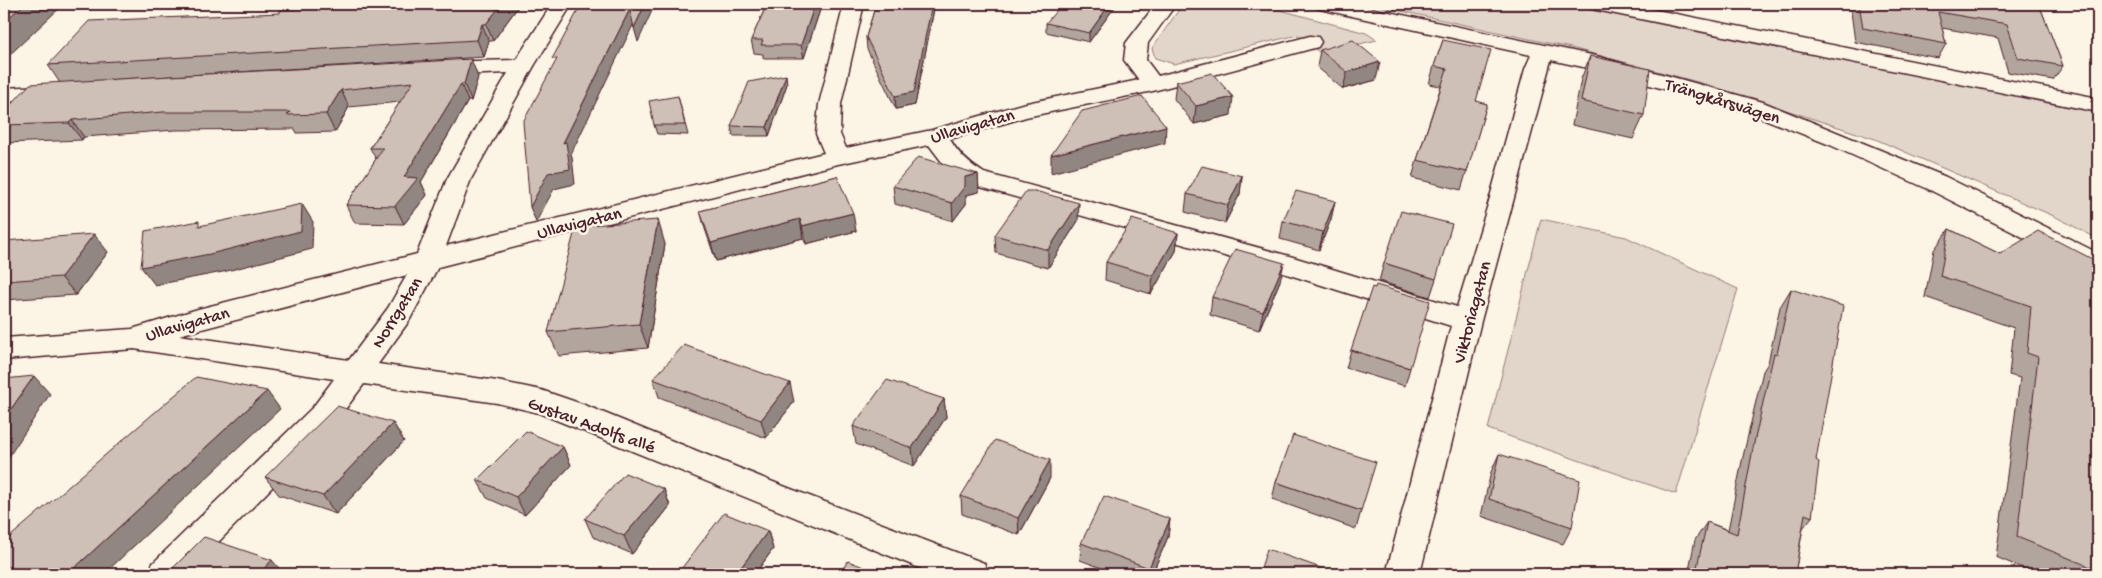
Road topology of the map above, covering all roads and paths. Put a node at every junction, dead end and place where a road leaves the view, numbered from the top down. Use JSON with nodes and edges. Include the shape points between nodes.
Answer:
{"nodes":[{"id":1,"x":562,"y":4,"type":"edge"},
{"id":2,"x":854,"y":4,"type":"edge"},
{"id":3,"x":1166,"y":4,"type":"edge"},
{"id":4,"x":1324,"y":4,"type":"edge"},
{"id":5,"x":1596,"y":4,"type":"edge"},
{"id":6,"x":1310,"y":42,"type":"dead end"},
{"id":7,"x":1544,"y":52,"type":"junction"},
{"id":8,"x":523,"y":66,"type":"junction"},
{"id":9,"x":418,"y":70,"type":"edge"},
{"id":10,"x":1153,"y":84,"type":"junction"},
{"id":11,"x":83,"y":90,"type":"edge"},
{"id":12,"x":4,"y":95,"type":"edge"},
{"id":13,"x":2098,"y":106,"type":"edge"},
{"id":14,"x":936,"y":136,"type":"junction"},
{"id":15,"x":838,"y":157,"type":"junction"},
{"id":16,"x":428,"y":260,"type":"junction"},
{"id":17,"x":2098,"y":264,"type":"edge"},
{"id":18,"x":1467,"y":321,"type":"junction"},
{"id":19,"x":132,"y":339,"type":"junction"},
{"id":20,"x":4,"y":349,"type":"edge"},
{"id":21,"x":357,"y":373,"type":"junction"},
{"id":22,"x":165,"y":574,"type":"edge"},
{"id":23,"x":972,"y":574,"type":"edge"},
{"id":24,"x":1403,"y":574,"type":"edge"}],
"edges":[{"from":1,"to":8,"type":"street","name":"Norrgatan"},
{"from":2,"to":15,"type":"street","via":[[830,104],[828,134]]},
{"from":3,"to":10,"type":"street","via":[[1137,43],[1135,60]]},
{"from":4,"to":7,"type":"street","name":"Trängkårsvägen"},
{"from":5,"to":13,"type":"street"},
{"from":6,"to":10,"type":"street","name":"Ullavigatan"},
{"from":7,"to":17,"type":"street","name":"Trängkårsvägen","via":[[1596,63],[1755,108],[1937,183]]},
{"from":7,"to":18,"type":"street","name":"Viktoriagatan","via":[[1536,69]]},
{"from":8,"to":9,"type":"street"},
{"from":8,"to":16,"type":"street","name":"Norrgatan","via":[[459,179]]},
{"from":10,"to":14,"type":"street","name":"Ullavigatan","via":[[1022,111]]},
{"from":11,"to":12,"type":"street"},
{"from":14,"to":15,"type":"street","name":"Ullavigatan"},
{"from":14,"to":18,"type":"street","via":[[959,169],[975,178],[1175,232]]},
{"from":15,"to":16,"type":"street","name":"Ullavigatan"},
{"from":16,"to":19,"type":"street","name":"Ullavigatan"},
{"from":16,"to":21,"type":"street","name":"Norrgatan","via":[[399,314]]},
{"from":18,"to":24,"type":"street","name":"Viktoriagatan"},
{"from":19,"to":20,"type":"street","name":"Ullavigatan"},
{"from":19,"to":21,"type":"street","name":"Gustav Adolfs allé"},
{"from":21,"to":22,"type":"street","name":"Norrgatan","via":[[324,415]]},
{"from":21,"to":23,"type":"street","name":"Gustav Adolfs allé","via":[[497,392],[541,402]]}]}
